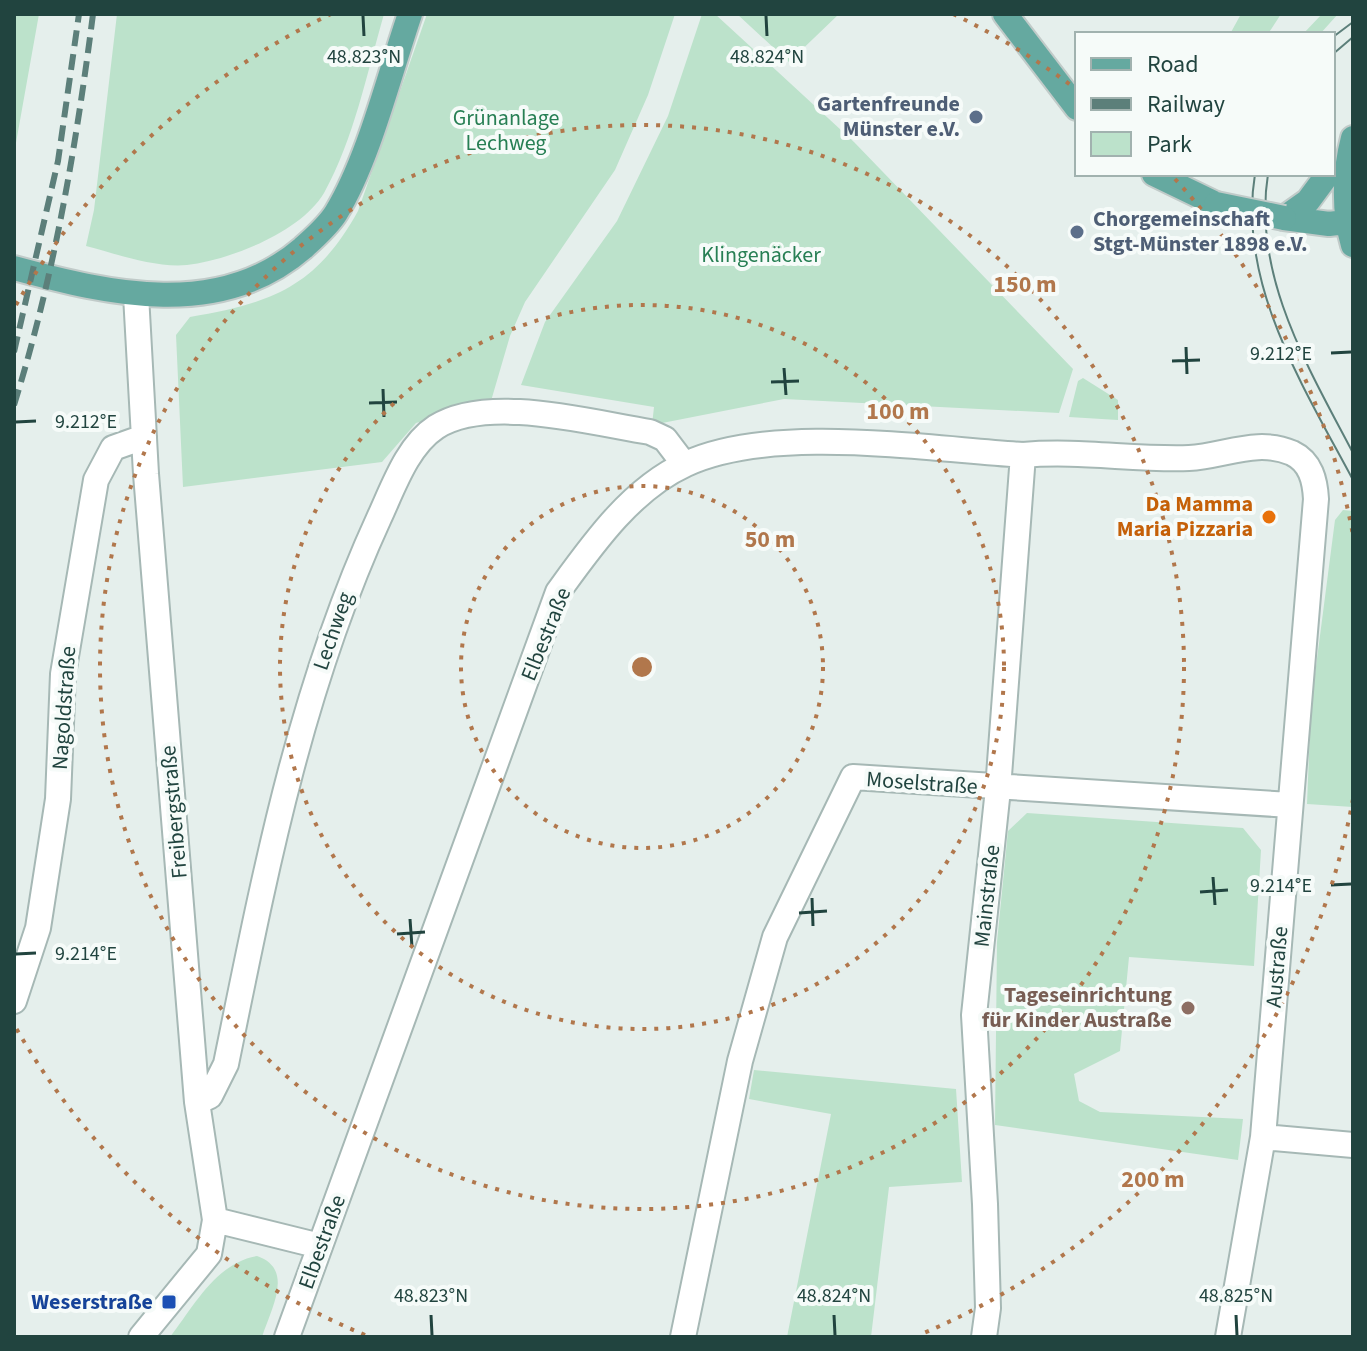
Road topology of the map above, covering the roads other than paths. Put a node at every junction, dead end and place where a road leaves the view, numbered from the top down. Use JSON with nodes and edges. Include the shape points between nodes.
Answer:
{"nodes":[{"id":1,"x":410,"y":14,"type":"edge"},
{"id":2,"x":1005,"y":14,"type":"edge"},
{"id":3,"x":1075,"y":105,"type":"edge"},
{"id":4,"x":1353,"y":132,"type":"edge"},
{"id":5,"x":1353,"y":138,"type":"edge"},
{"id":6,"x":1335,"y":162,"type":"edge"},
{"id":7,"x":1158,"y":176,"type":"edge"},
{"id":8,"x":1327,"y":176,"type":"edge"},
{"id":9,"x":1284,"y":218,"type":"junction"},
{"id":10,"x":1351,"y":229,"type":"edge"},
{"id":11,"x":14,"y":268,"type":"edge"},
{"id":12,"x":136,"y":295,"type":"junction"},
{"id":13,"x":144,"y":437,"type":"junction"},
{"id":14,"x":1023,"y":455,"type":"junction"},
{"id":15,"x":684,"y":464,"type":"junction"},
{"id":16,"x":1316,"y":499,"type":"joint"},
{"id":17,"x":998,"y":789,"type":"junction"},
{"id":18,"x":1290,"y":805,"type":"junction"},
{"id":19,"x":14,"y":1001,"type":"edge"},
{"id":20,"x":197,"y":1102,"type":"junction"},
{"id":21,"x":1263,"y":1137,"type":"junction"},
{"id":22,"x":1353,"y":1145,"type":"edge"},
{"id":23,"x":215,"y":1220,"type":"junction"},
{"id":24,"x":320,"y":1246,"type":"junction"},
{"id":25,"x":141,"y":1337,"type":"edge"},
{"id":26,"x":287,"y":1337,"type":"edge"},
{"id":27,"x":683,"y":1337,"type":"edge"},
{"id":28,"x":984,"y":1337,"type":"edge"},
{"id":29,"x":1228,"y":1337,"type":"edge"}],
"edges":[{"from":1,"to":12,"type":"main road","via":[[350,182],[335,215],[311,240],[282,266],[248,282],[187,296]]},
{"from":2,"to":3,"type":"main road"},
{"from":4,"to":6,"type":"main road"},
{"from":5,"to":10,"type":"main road","via":[[1346,177]]},
{"from":7,"to":9,"type":"main road","bridge":true,"via":[[1216,204]]},
{"from":8,"to":9,"type":"main road","via":[[1308,201]]},
{"from":9,"to":10,"type":"main road"},
{"from":11,"to":12,"type":"main road"},
{"from":12,"to":13,"type":"street","name":"Freibergstraße"},
{"from":13,"to":19,"type":"street","name":"Nagoldstraße","via":[[113,448],[96,480],[63,674],[58,799],[38,928]]},
{"from":13,"to":20,"type":"street","name":"Freibergstraße"},
{"from":14,"to":15,"type":"street","name":"Elbestraße","via":[[797,441],[727,449]]},
{"from":14,"to":16,"type":"street","name":"Elbestraße","via":[[1190,458],[1261,445],[1295,454],[1315,477]]},
{"from":14,"to":17,"type":"street","name":"Mainstraße"},
{"from":15,"to":20,"type":"street","name":"Lechweg","via":[[665,439],[650,432],[520,412],[453,419],[421,439],[353,575],[307,708],[272,838],[226,1064],[210,1096]]},
{"from":15,"to":24,"type":"street","name":"Elbestraße","via":[[598,536],[558,592]]},
{"from":16,"to":18,"type":"street","name":"Austraße"},
{"from":17,"to":18,"type":"street","name":"Moselstraße"},
{"from":17,"to":27,"type":"street","name":"Moselstraße","via":[[853,777],[775,937],[740,1061]]},
{"from":17,"to":28,"type":"street","name":"Mainstraße","via":[[974,1015],[985,1204]]},
{"from":18,"to":21,"type":"street","name":"Austraße"},
{"from":20,"to":23,"type":"street","name":"Freibergstraße"},
{"from":21,"to":22,"type":"street"},
{"from":21,"to":29,"type":"street","name":"Austraße"},
{"from":23,"to":24,"type":"street"},
{"from":23,"to":25,"type":"street","via":[[209,1254]]},
{"from":24,"to":26,"type":"street","name":"Elbestraße"}]}
